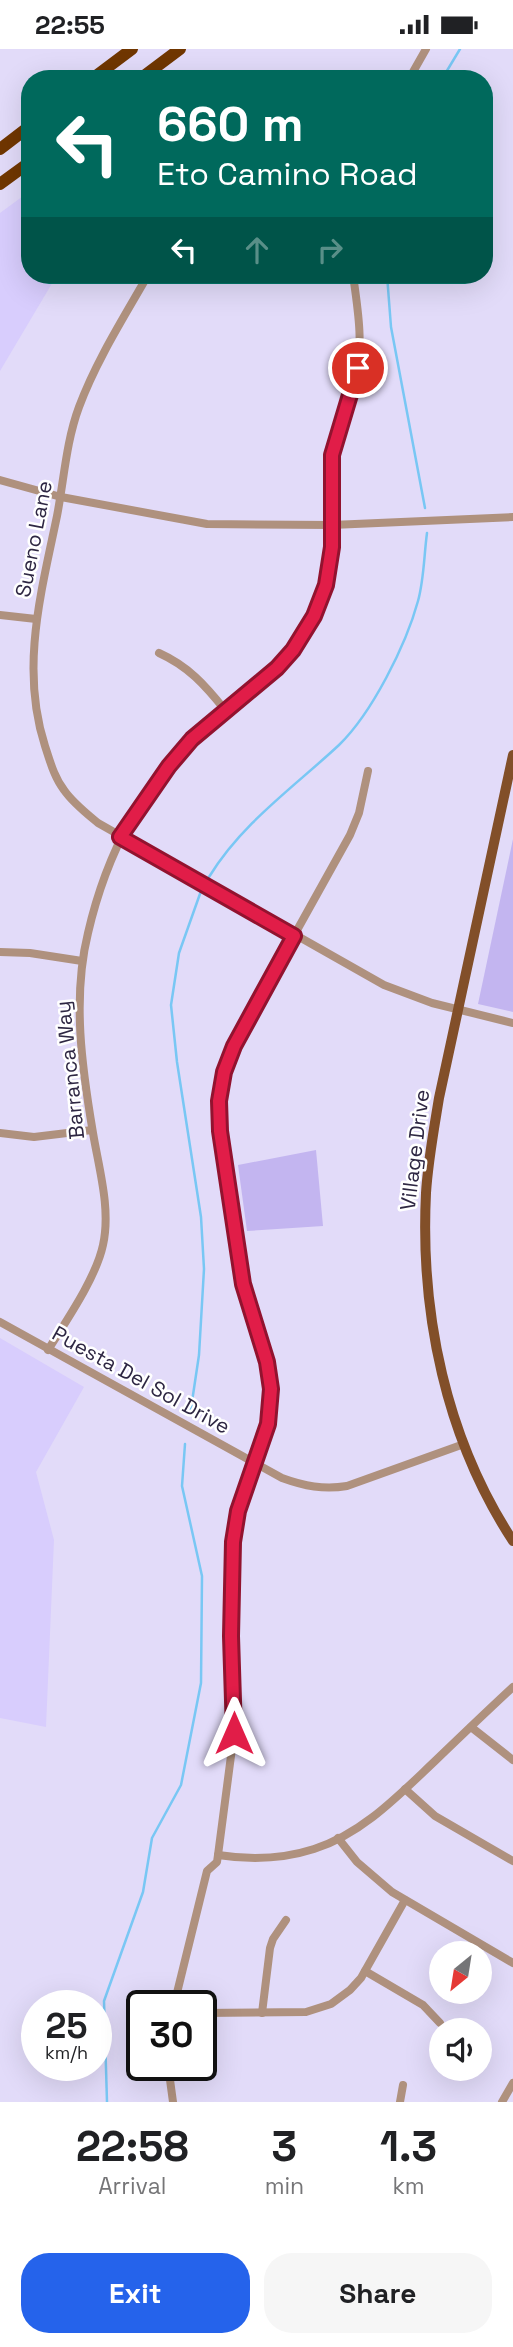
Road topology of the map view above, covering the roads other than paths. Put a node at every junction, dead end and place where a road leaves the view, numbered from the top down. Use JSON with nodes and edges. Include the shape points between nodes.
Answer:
{"nodes":[{"id":1,"x":132,"y":49,"type":"edge"},
{"id":2,"x":180,"y":49,"type":"edge"},
{"id":3,"x":426,"y":49,"type":"edge"},
{"id":4,"x":104,"y":70,"type":"edge"},
{"id":5,"x":153,"y":70,"type":"edge"},
{"id":6,"x":414,"y":70,"type":"edge"},
{"id":7,"x":21,"y":133,"type":"edge"},
{"id":8,"x":0,"y":149,"type":"edge"},
{"id":9,"x":21,"y":169,"type":"edge"},
{"id":10,"x":0,"y":184,"type":"edge"},
{"id":11,"x":143,"y":284,"type":"edge"},
{"id":12,"x":354,"y":284,"type":"edge"},
{"id":13,"x":0,"y":479,"type":"edge"},
{"id":14,"x":61,"y":497,"type":"junction"},
{"id":15,"x":513,"y":517,"type":"edge"},
{"id":16,"x":332,"y":524,"type":"junction"},
{"id":17,"x":0,"y":614,"type":"edge"},
{"id":18,"x":36,"y":619,"type":"junction"},
{"id":19,"x":159,"y":653,"type":"dead end"},
{"id":20,"x":225,"y":710,"type":"junction"},
{"id":21,"x":513,"y":755,"type":"edge"},
{"id":22,"x":368,"y":771,"type":"dead end"},
{"id":23,"x":120,"y":837,"type":"junction"},
{"id":24,"x":294,"y":936,"type":"junction"},
{"id":25,"x":0,"y":952,"type":"edge"},
{"id":26,"x":82,"y":961,"type":"junction"},
{"id":27,"x":458,"y":1010,"type":"junction"},
{"id":28,"x":513,"y":1023,"type":"edge"},
{"id":29,"x":92,"y":1130,"type":"junction"},
{"id":30,"x":0,"y":1133,"type":"edge"},
{"id":31,"x":0,"y":1322,"type":"edge"},
{"id":32,"x":48,"y":1350,"type":"junction"},
{"id":33,"x":464,"y":1444,"type":"junction"},
{"id":34,"x":256,"y":1464,"type":"junction"},
{"id":35,"x":513,"y":1541,"type":"edge"},
{"id":36,"x":513,"y":1687,"type":"edge"},
{"id":37,"x":471,"y":1727,"type":"junction"},
{"id":38,"x":513,"y":1760,"type":"edge"},
{"id":39,"x":405,"y":1789,"type":"junction"},
{"id":40,"x":338,"y":1838,"type":"junction"},
{"id":41,"x":218,"y":1856,"type":"junction"},
{"id":42,"x":513,"y":1861,"type":"edge"},
{"id":43,"x":405,"y":1900,"type":"junction"},
{"id":44,"x":286,"y":1920,"type":"dead end"},
{"id":45,"x":513,"y":1963,"type":"edge"},
{"id":46,"x":365,"y":1971,"type":"junction"},
{"id":47,"x":178,"y":1990,"type":"edge"},
{"id":48,"x":217,"y":2013,"type":"edge"},
{"id":49,"x":262,"y":2013,"type":"junction"},
{"id":50,"x":436,"y":2018,"type":"edge"},
{"id":51,"x":170,"y":2081,"type":"edge"},
{"id":52,"x":513,"y":2083,"type":"edge"},
{"id":53,"x":404,"y":2085,"type":"dead end"},
{"id":54,"x":173,"y":2102,"type":"edge"},
{"id":55,"x":400,"y":2102,"type":"edge"},
{"id":56,"x":502,"y":2102,"type":"edge"}],
"edges":[{"from":1,"to":4,"type":"highway"},
{"from":2,"to":5,"type":"highway"},
{"from":3,"to":6,"type":"street"},
{"from":7,"to":8,"type":"highway"},
{"from":9,"to":10,"type":"highway"},
{"from":11,"to":14,"type":"street","name":"Sueno Lane","via":[[80,404]]},
{"from":12,"to":16,"type":"street","name":"Barranca Way","via":[[360,347],[355,383],[332,455]]},
{"from":13,"to":14,"type":"street"},
{"from":14,"to":16,"type":"street","via":[[207,524]]},
{"from":14,"to":18,"type":"street","name":"Sueno Lane"},
{"from":15,"to":16,"type":"street"},
{"from":16,"to":20,"type":"street","name":"Barranca Way","via":[[326,585],[305,632],[277,668]]},
{"from":17,"to":18,"type":"street"},
{"from":18,"to":23,"type":"street","name":"Sueno Lane","via":[[33,685],[54,772],[77,806]]},
{"from":19,"to":20,"type":"street","via":[[187,667]]},
{"from":20,"to":23,"type":"street","name":"Barranca Way","via":[[169,766]]},
{"from":21,"to":27,"type":"main road","name":"Village Drive"},
{"from":22,"to":24,"type":"street","via":[[350,835]]},
{"from":23,"to":24,"type":"street","name":"Sueno Lane"},
{"from":23,"to":26,"type":"street","name":"Barranca Way","via":[[96,899]]},
{"from":24,"to":27,"type":"street","name":"Sueno Lane","via":[[384,985]]},
{"from":24,"to":34,"type":"street","via":[[234,1046],[219,1101],[243,1284],[271,1375],[271,1407]]},
{"from":25,"to":26,"type":"street"},
{"from":26,"to":29,"type":"street","name":"Barranca Way","via":[[81,1037]]},
{"from":27,"to":28,"type":"street","name":"Sueno Lane"},
{"from":27,"to":33,"type":"main road","name":"Village Drive","via":[[430,1153],[425,1276],[444,1383]]},
{"from":29,"to":30,"type":"street","via":[[34,1137]]},
{"from":29,"to":32,"type":"street","name":"Barranca Way","via":[[103,1194],[104,1243]]},
{"from":31,"to":32,"type":"street","name":"Puesta Del Sol Drive"},
{"from":32,"to":34,"type":"street","name":"Puesta Del Sol Drive"},
{"from":33,"to":34,"type":"street","name":"Puesta Del Sol Drive","via":[[362,1482],[333,1488],[299,1484]]},
{"from":33,"to":35,"type":"main road","name":"Village Drive"},
{"from":34,"to":41,"type":"street","via":[[238,1511],[233,1542],[233,1753]]},
{"from":36,"to":37,"type":"street"},
{"from":37,"to":38,"type":"street"},
{"from":37,"to":39,"type":"street"},
{"from":39,"to":40,"type":"street"},
{"from":39,"to":42,"type":"street","via":[[435,1816]]},
{"from":40,"to":41,"type":"street","via":[[286,1856]]},
{"from":40,"to":43,"type":"street","via":[[373,1878]]},
{"from":41,"to":47,"type":"street","via":[[207,1871]]},
{"from":43,"to":45,"type":"street"},
{"from":43,"to":46,"type":"street"},
{"from":44,"to":49,"type":"street","via":[[270,1948]]},
{"from":46,"to":49,"type":"street","via":[[351,1990],[318,2010]]},
{"from":46,"to":50,"type":"street","via":[[423,2005]]},
{"from":48,"to":49,"type":"street"},
{"from":51,"to":54,"type":"street"},
{"from":52,"to":56,"type":"street"},
{"from":53,"to":55,"type":"street"}]}
